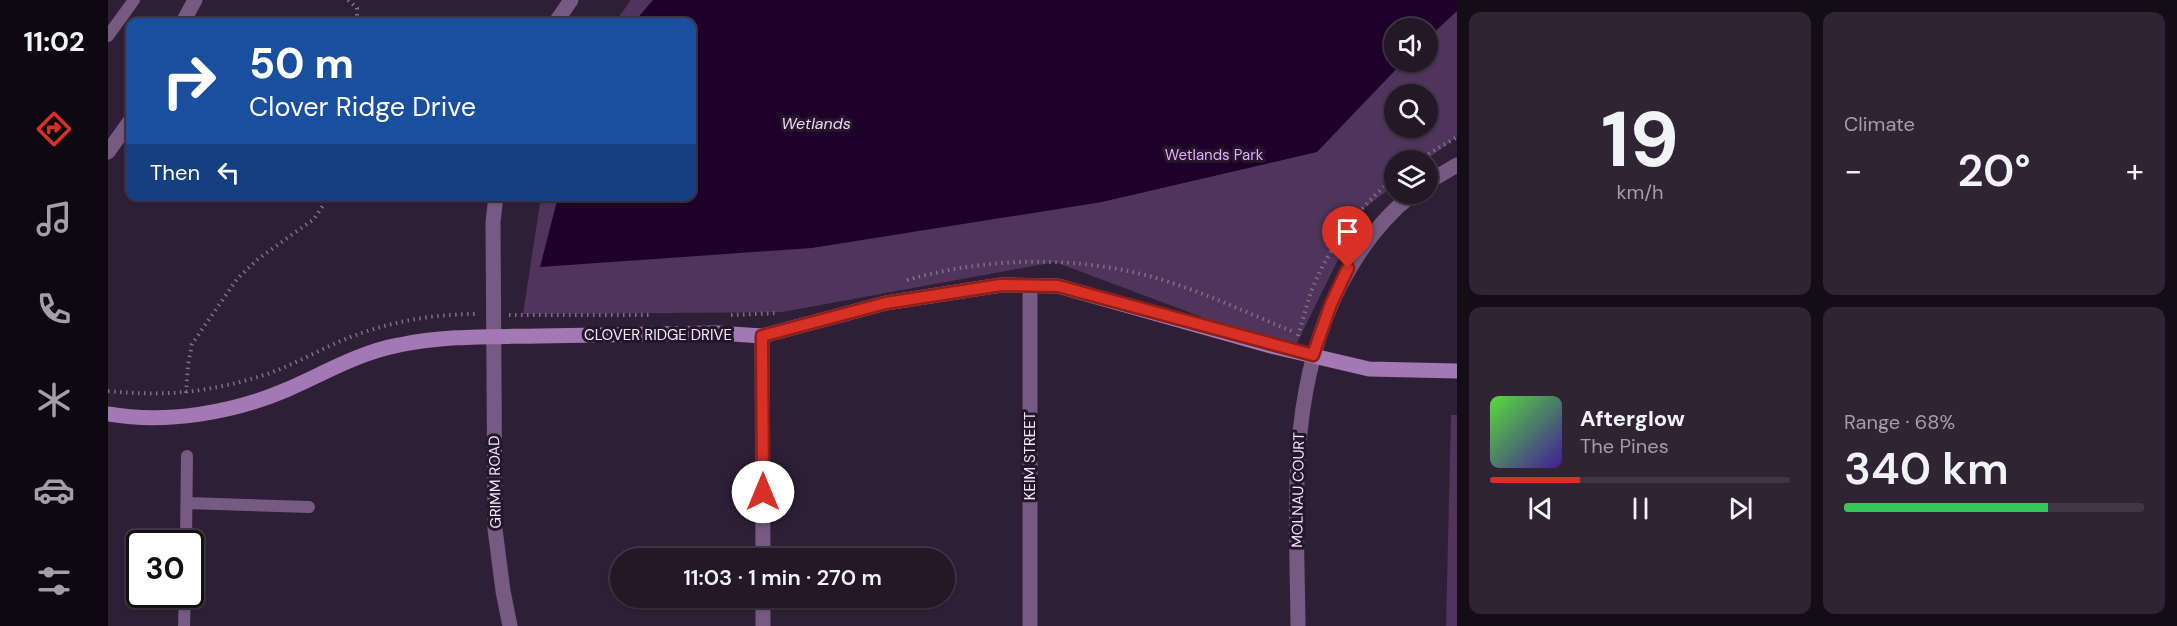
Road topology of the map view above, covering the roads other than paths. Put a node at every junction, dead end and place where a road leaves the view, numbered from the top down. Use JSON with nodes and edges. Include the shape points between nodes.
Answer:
{"nodes":[{"id":1,"x":134,"y":0,"type":"edge"},
{"id":2,"x":195,"y":0,"type":"edge"},
{"id":3,"x":571,"y":0,"type":"edge"},
{"id":4,"x":185,"y":18,"type":"edge"},
{"id":5,"x":559,"y":18,"type":"edge"},
{"id":6,"x":108,"y":36,"type":"edge"},
{"id":7,"x":126,"y":127,"type":"edge"},
{"id":8,"x":108,"y":152,"type":"edge"},
{"id":9,"x":1457,"y":165,"type":"edge"},
{"id":10,"x":1438,"y":176,"type":"edge"},
{"id":11,"x":495,"y":201,"type":"edge"},
{"id":12,"x":1402,"y":204,"type":"edge"},
{"id":13,"x":1030,"y":287,"type":"junction"},
{"id":14,"x":495,"y":336,"type":"junction"},
{"id":15,"x":762,"y":336,"type":"junction"},
{"id":16,"x":1313,"y":355,"type":"junction"},
{"id":17,"x":1457,"y":371,"type":"edge"},
{"id":18,"x":108,"y":414,"type":"edge"},
{"id":19,"x":187,"y":456,"type":"dead end"},
{"id":20,"x":187,"y":503,"type":"junction"},
{"id":21,"x":309,"y":507,"type":"dead end"},
{"id":22,"x":186,"y":530,"type":"edge"},
{"id":23,"x":763,"y":548,"type":"edge"},
{"id":24,"x":184,"y":608,"type":"edge"},
{"id":25,"x":763,"y":608,"type":"edge"},
{"id":26,"x":184,"y":626,"type":"edge"},
{"id":27,"x":510,"y":626,"type":"edge"},
{"id":28,"x":763,"y":626,"type":"edge"},
{"id":29,"x":1030,"y":626,"type":"edge"},
{"id":30,"x":1298,"y":626,"type":"edge"}],
"edges":[{"from":1,"to":6,"type":"lane"},
{"from":2,"to":4,"type":"street"},
{"from":3,"to":5,"type":"street"},
{"from":7,"to":8,"type":"street"},
{"from":9,"to":10,"type":"street"},
{"from":11,"to":14,"type":"street","name":"GRIMM ROAD"},
{"from":12,"to":16,"type":"street","name":"MOLNAU COURT","via":[[1372,233],[1348,268]]},
{"from":13,"to":15,"type":"street","name":"CLOVER RIDGE DRIVE","via":[[1001,285],[886,303]]},
{"from":13,"to":16,"type":"street","name":"CLOVER RIDGE DRIVE","via":[[1058,286]]},
{"from":13,"to":29,"type":"street","name":"KEIM STREET"},
{"from":14,"to":15,"type":"street","name":"CLOVER RIDGE DRIVE"},
{"from":14,"to":18,"type":"street","name":"CLOVER RIDGE DRIVE","via":[[397,345],[240,406],[194,415]]},
{"from":14,"to":27,"type":"street","name":"GRIMM ROAD","via":[[495,529]]},
{"from":15,"to":23,"type":"street"},
{"from":16,"to":17,"type":"street","name":"CLOVER RIDGE DRIVE","via":[[1369,369]]},
{"from":16,"to":30,"type":"street","name":"MOLNAU COURT","via":[[1303,395],[1298,445]]},
{"from":19,"to":20,"type":"lane"},
{"from":20,"to":21,"type":"lane"},
{"from":20,"to":22,"type":"lane"},
{"from":24,"to":26,"type":"lane"},
{"from":25,"to":28,"type":"street"}]}
